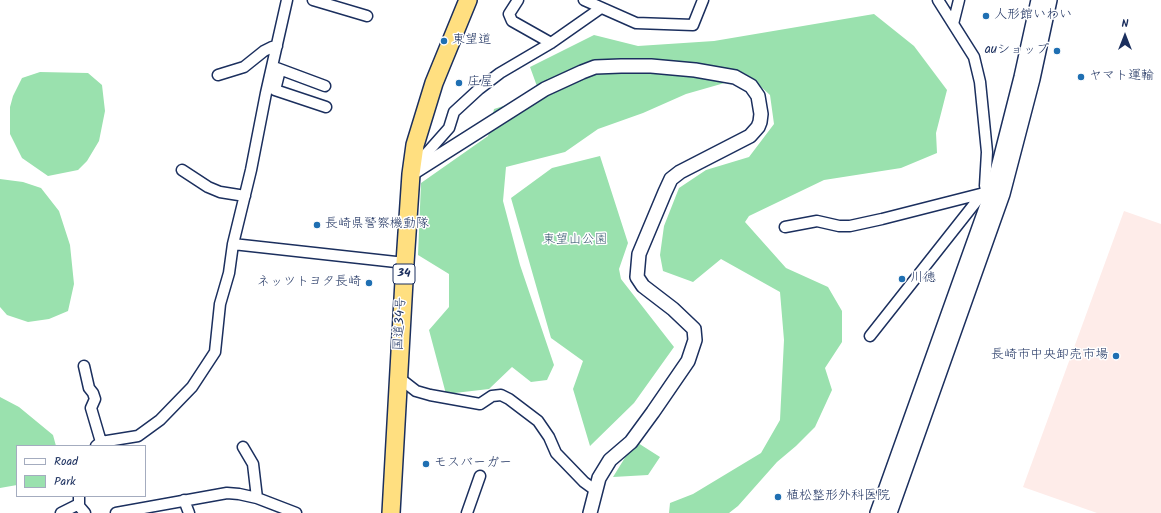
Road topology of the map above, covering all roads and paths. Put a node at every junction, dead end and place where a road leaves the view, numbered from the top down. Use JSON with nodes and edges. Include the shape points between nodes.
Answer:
{"nodes":[{"id":1,"x":287,"y":0,"type":"edge"},
{"id":2,"x":314,"y":0,"type":"edge"},
{"id":3,"x":468,"y":0,"type":"edge"},
{"id":4,"x":518,"y":0,"type":"edge"},
{"id":5,"x":584,"y":0,"type":"edge"},
{"id":6,"x":704,"y":0,"type":"edge"},
{"id":7,"x":938,"y":0,"type":"edge"},
{"id":8,"x":959,"y":0,"type":"edge"},
{"id":9,"x":1038,"y":0,"type":"edge"},
{"id":10,"x":1050,"y":0,"type":"edge"},
{"id":11,"x":601,"y":8,"type":"junction"},
{"id":12,"x":367,"y":16,"type":"dead end"},
{"id":13,"x":953,"y":24,"type":"junction"},
{"id":14,"x":551,"y":43,"type":"junction"},
{"id":15,"x":277,"y":46,"type":"junction"},
{"id":16,"x":276,"y":68,"type":"junction"},
{"id":17,"x":218,"y":75,"type":"dead end"},
{"id":18,"x":325,"y":86,"type":"dead end"},
{"id":19,"x":326,"y":107,"type":"dead end"},
{"id":20,"x":412,"y":168,"type":"junction"},
{"id":21,"x":182,"y":170,"type":"dead end"},
{"id":22,"x":987,"y":192,"type":"junction"},
{"id":23,"x":245,"y":196,"type":"junction"},
{"id":24,"x":785,"y":227,"type":"dead end"},
{"id":25,"x":233,"y":244,"type":"junction"},
{"id":26,"x":405,"y":263,"type":"junction"},
{"id":27,"x":870,"y":336,"type":"dead end"},
{"id":28,"x":84,"y":366,"type":"dead end"},
{"id":29,"x":398,"y":377,"type":"junction"},
{"id":30,"x":98,"y":444,"type":"edge"},
{"id":31,"x":243,"y":447,"type":"dead end"},
{"id":32,"x":480,"y":476,"type":"dead end"},
{"id":33,"x":595,"y":490,"type":"junction"},
{"id":34,"x":257,"y":498,"type":"junction"},
{"id":35,"x":79,"y":500,"type":"edge"},
{"id":36,"x":184,"y":500,"type":"junction"},
{"id":37,"x":61,"y":513,"type":"edge"},
{"id":38,"x":85,"y":513,"type":"edge"},
{"id":39,"x":116,"y":513,"type":"edge"},
{"id":40,"x":189,"y":513,"type":"edge"},
{"id":41,"x":296,"y":513,"type":"edge"},
{"id":42,"x":391,"y":513,"type":"edge"},
{"id":43,"x":467,"y":513,"type":"edge"},
{"id":44,"x":590,"y":513,"type":"edge"},
{"id":45,"x":877,"y":513,"type":"edge"},
{"id":46,"x":890,"y":513,"type":"edge"}],
"edges":[{"from":1,"to":15,"type":"street"},
{"from":2,"to":12,"type":"street"},
{"from":3,"to":20,"type":"highway","name":"国道34号","number":"34","via":[[434,82]]},
{"from":4,"to":14,"type":"street","via":[[509,14],[512,21]]},
{"from":5,"to":11,"type":"street"},
{"from":6,"to":11,"type":"street","via":[[693,25],[636,23]]},
{"from":7,"to":13,"type":"street"},
{"from":8,"to":13,"type":"street"},
{"from":9,"to":22,"type":"street","via":[[1021,76]]},
{"from":10,"to":46,"type":"street","via":[[1033,79],[1003,194]]},
{"from":11,"to":14,"type":"street"},
{"from":13,"to":22,"type":"street","via":[[974,57],[980,82],[987,152]]},
{"from":14,"to":20,"type":"street","via":[[500,73],[454,112],[449,128]]},
{"from":15,"to":16,"type":"street"},
{"from":15,"to":17,"type":"street","via":[[264,51],[244,67]]},
{"from":16,"to":18,"type":"street"},
{"from":16,"to":19,"type":"street","via":[[275,90]]},
{"from":16,"to":23,"type":"street"},
{"from":20,"to":26,"type":"highway","name":"国道34号","number":"34"},
{"from":20,"to":33,"type":"street","via":[[545,88],[595,67],[651,66],[735,77],[751,86],[758,96],[760,122],[750,136],[671,179],[639,254],[637,277],[643,286],[694,329],[695,340],[688,361],[631,442],[610,460]]},
{"from":21,"to":23,"type":"street","via":[[220,192]]},
{"from":22,"to":24,"type":"street","via":[[850,226],[817,221]]},
{"from":22,"to":27,"type":"street"},
{"from":22,"to":45,"type":"street"},
{"from":23,"to":25,"type":"street"},
{"from":25,"to":26,"type":"street"},
{"from":25,"to":30,"type":"street","via":[[229,274],[220,304],[215,352],[204,370],[174,406],[138,436]]},
{"from":26,"to":29,"type":"highway","name":"国道34号","number":"34"},
{"from":28,"to":30,"type":"street","via":[[89,388],[95,399],[91,408]]},
{"from":29,"to":33,"type":"street","via":[[416,391],[430,395],[480,404],[492,396],[501,395],[509,398],[538,422],[556,453]]},
{"from":29,"to":42,"type":"highway","name":"国道34号","number":"34"},
{"from":31,"to":34,"type":"street","via":[[253,464]]},
{"from":32,"to":43,"type":"street"},
{"from":33,"to":44,"type":"street"},
{"from":34,"to":36,"type":"street","via":[[227,493]]},
{"from":34,"to":41,"type":"street"},
{"from":35,"to":37,"type":"street"},
{"from":35,"to":38,"type":"street","via":[[79,506]]},
{"from":36,"to":39,"type":"street"},
{"from":36,"to":40,"type":"street"}]}
